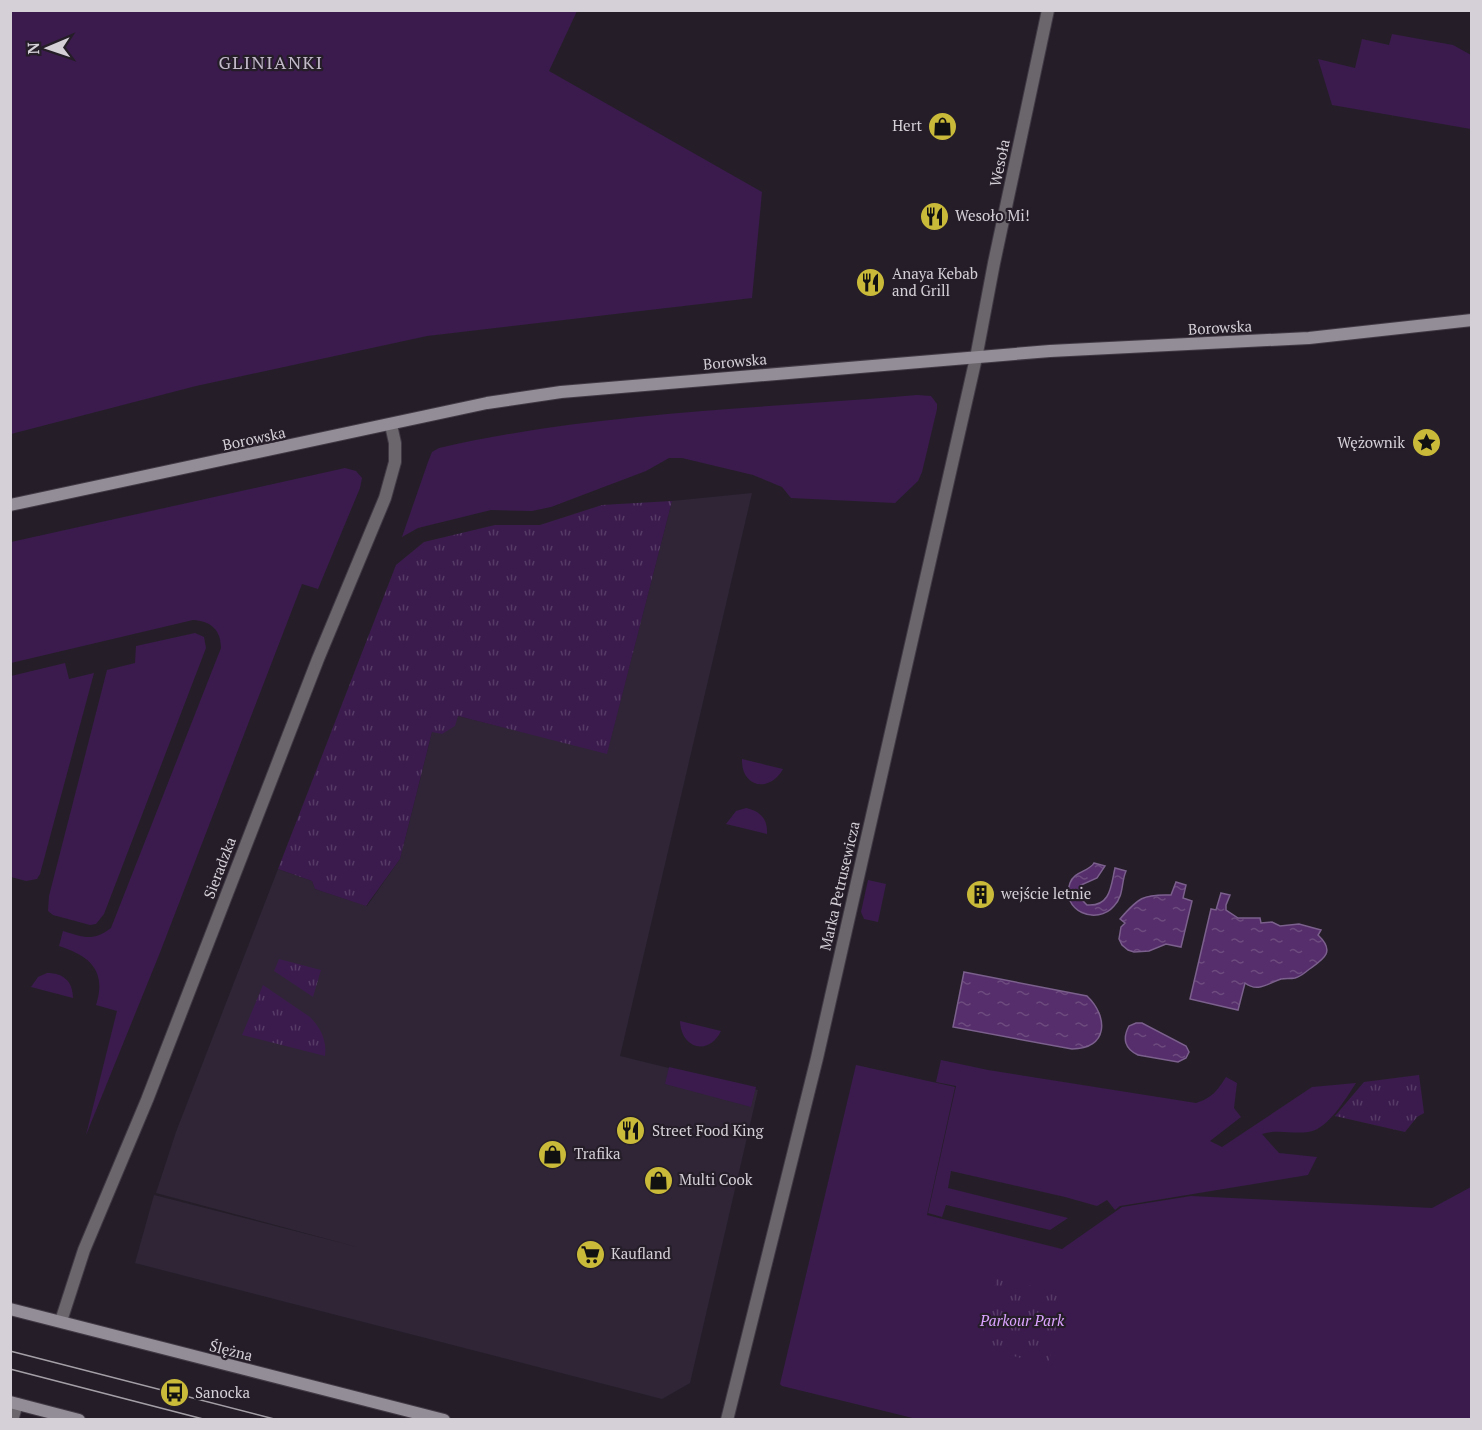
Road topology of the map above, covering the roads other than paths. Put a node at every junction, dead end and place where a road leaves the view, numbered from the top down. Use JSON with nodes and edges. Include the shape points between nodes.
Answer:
{"nodes":[{"id":1,"x":1048,"y":10,"type":"edge"},
{"id":2,"x":1472,"y":320,"type":"edge"},
{"id":3,"x":976,"y":358,"type":"junction"},
{"id":4,"x":391,"y":425,"type":"junction"},
{"id":5,"x":10,"y":506,"type":"edge"},
{"id":6,"x":10,"y":1309,"type":"edge"},
{"id":7,"x":61,"y":1321,"type":"junction"},
{"id":8,"x":14,"y":1403,"type":"edge"},
{"id":9,"x":12,"y":1419,"type":"edge"},
{"id":10,"x":79,"y":1419,"type":"edge"},
{"id":11,"x":444,"y":1419,"type":"edge"},
{"id":12,"x":727,"y":1419,"type":"edge"}],
"edges":[{"from":1,"to":3,"type":"street","name":"Wesoła"},
{"from":2,"to":3,"type":"street","name":"Borowska","via":[[1309,338]]},
{"from":3,"to":4,"type":"street","name":"Borowska","via":[[561,392],[487,403]]},
{"from":3,"to":12,"type":"street","name":"Marka Petrusewicza","via":[[817,1058]]},
{"from":4,"to":5,"type":"street","name":"Borowska"},
{"from":4,"to":7,"type":"street","name":"Sieradzka","via":[[395,462],[385,498],[84,1250]]},
{"from":6,"to":7,"type":"street","name":"Ślężna"},
{"from":7,"to":11,"type":"street","name":"Ślężna"},
{"from":8,"to":9,"type":"street"},
{"from":8,"to":10,"type":"street"}]}
